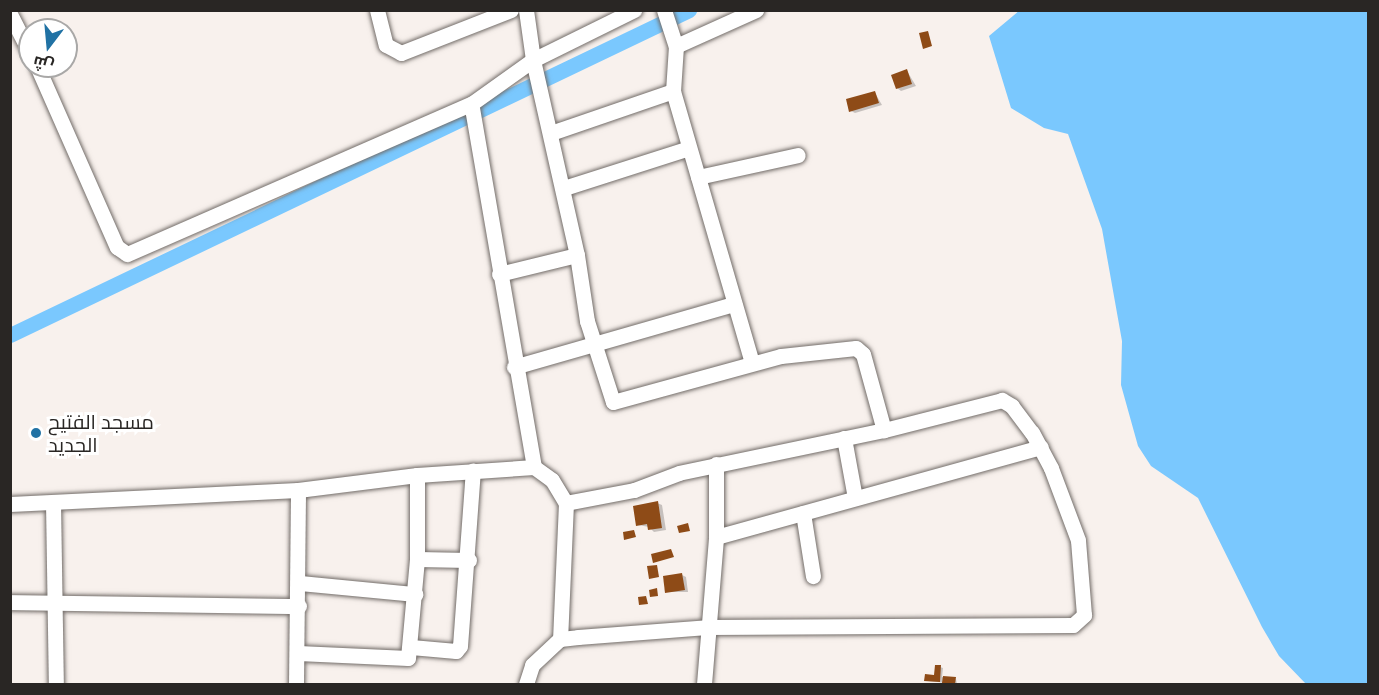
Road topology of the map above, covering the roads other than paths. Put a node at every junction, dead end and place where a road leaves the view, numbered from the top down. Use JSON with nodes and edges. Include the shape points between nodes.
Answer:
{"nodes":[{"id":1,"x":377,"y":10,"type":"edge"},
{"id":2,"x":511,"y":10,"type":"edge"},
{"id":3,"x":526,"y":10,"type":"edge"},
{"id":4,"x":634,"y":10,"type":"edge"},
{"id":5,"x":664,"y":10,"type":"edge"},
{"id":6,"x":756,"y":10,"type":"edge"},
{"id":7,"x":10,"y":14,"type":"edge"},
{"id":8,"x":18,"y":30,"type":"edge"},
{"id":9,"x":676,"y":46,"type":"junction"},
{"id":10,"x":533,"y":60,"type":"junction"},
{"id":11,"x":42,"y":78,"type":"edge"},
{"id":12,"x":673,"y":91,"type":"junction"},
{"id":13,"x":471,"y":104,"type":"junction"},
{"id":14,"x":550,"y":134,"type":"junction"},
{"id":15,"x":689,"y":148,"type":"junction"},
{"id":16,"x":798,"y":155,"type":"dead end"},
{"id":17,"x":698,"y":177,"type":"junction"},
{"id":18,"x":564,"y":188,"type":"junction"},
{"id":19,"x":578,"y":255,"type":"junction"},
{"id":20,"x":499,"y":274,"type":"junction"},
{"id":21,"x":734,"y":304,"type":"junction"},
{"id":22,"x":594,"y":347,"type":"junction"},
{"id":23,"x":752,"y":363,"type":"junction"},
{"id":24,"x":514,"y":367,"type":"junction"},
{"id":25,"x":884,"y":430,"type":"junction"},
{"id":26,"x":844,"y":438,"type":"junction"},
{"id":27,"x":1041,"y":447,"type":"junction"},
{"id":28,"x":716,"y":464,"type":"junction"},
{"id":29,"x":534,"y":467,"type":"junction"},
{"id":30,"x":474,"y":470,"type":"junction"},
{"id":31,"x":417,"y":475,"type":"junction"},
{"id":32,"x":298,"y":490,"type":"junction"},
{"id":33,"x":855,"y":498,"type":"junction"},
{"id":34,"x":53,"y":502,"type":"junction"},
{"id":35,"x":566,"y":503,"type":"junction"},
{"id":36,"x":10,"y":504,"type":"edge"},
{"id":37,"x":803,"y":513,"type":"junction"},
{"id":38,"x":716,"y":537,"type":"junction"},
{"id":39,"x":417,"y":559,"type":"junction"},
{"id":40,"x":469,"y":560,"type":"junction"},
{"id":41,"x":813,"y":576,"type":"dead end"},
{"id":42,"x":300,"y":583,"type":"junction"},
{"id":43,"x":415,"y":594,"type":"junction"},
{"id":44,"x":10,"y":602,"type":"edge"},
{"id":45,"x":55,"y":604,"type":"junction"},
{"id":46,"x":299,"y":606,"type":"junction"},
{"id":47,"x":707,"y":627,"type":"junction"},
{"id":48,"x":560,"y":639,"type":"junction"},
{"id":49,"x":411,"y":647,"type":"junction"},
{"id":50,"x":298,"y":653,"type":"junction"},
{"id":51,"x":56,"y":684,"type":"edge"},
{"id":52,"x":296,"y":684,"type":"edge"},
{"id":53,"x":526,"y":684,"type":"edge"},
{"id":54,"x":704,"y":684,"type":"edge"}],
"edges":[{"from":1,"to":2,"type":"street","via":[[386,45],[401,53]]},
{"from":3,"to":10,"type":"street"},
{"from":4,"to":10,"type":"street"},
{"from":5,"to":9,"type":"street"},
{"from":6,"to":9,"type":"street"},
{"from":7,"to":8,"type":"street"},
{"from":9,"to":12,"type":"street"},
{"from":10,"to":13,"type":"street"},
{"from":10,"to":14,"type":"street"},
{"from":11,"to":13,"type":"street","via":[[117,247],[127,254]]},
{"from":12,"to":14,"type":"street"},
{"from":12,"to":15,"type":"street"},
{"from":13,"to":20,"type":"street"},
{"from":14,"to":18,"type":"street"},
{"from":15,"to":17,"type":"street"},
{"from":15,"to":18,"type":"street"},
{"from":16,"to":17,"type":"street"},
{"from":17,"to":21,"type":"street"},
{"from":18,"to":19,"type":"street"},
{"from":19,"to":20,"type":"street"},
{"from":19,"to":22,"type":"street"},
{"from":20,"to":24,"type":"street"},
{"from":21,"to":22,"type":"street"},
{"from":21,"to":23,"type":"street"},
{"from":22,"to":23,"type":"street","via":[[615,403]]},
{"from":22,"to":24,"type":"street"},
{"from":23,"to":25,"type":"street","via":[[856,348],[863,354]]},
{"from":24,"to":29,"type":"street"},
{"from":25,"to":26,"type":"street"},
{"from":25,"to":27,"type":"street","via":[[1002,400],[1012,406]]},
{"from":26,"to":28,"type":"street"},
{"from":26,"to":33,"type":"street"},
{"from":27,"to":33,"type":"street"},
{"from":27,"to":47,"type":"street","via":[[1078,540],[1085,611],[1077,624]]},
{"from":28,"to":35,"type":"street","via":[[619,494]]},
{"from":28,"to":38,"type":"street"},
{"from":29,"to":30,"type":"street"},
{"from":29,"to":35,"type":"street","via":[[552,480]]},
{"from":30,"to":31,"type":"street"},
{"from":30,"to":40,"type":"street"},
{"from":31,"to":32,"type":"street"},
{"from":31,"to":39,"type":"street"},
{"from":32,"to":34,"type":"street"},
{"from":32,"to":42,"type":"street"},
{"from":33,"to":37,"type":"street"},
{"from":34,"to":36,"type":"street"},
{"from":34,"to":45,"type":"street"},
{"from":35,"to":48,"type":"street"},
{"from":37,"to":38,"type":"street"},
{"from":37,"to":41,"type":"street"},
{"from":38,"to":47,"type":"street"},
{"from":39,"to":40,"type":"street"},
{"from":39,"to":43,"type":"street"},
{"from":40,"to":49,"type":"street","via":[[459,649]]},
{"from":42,"to":43,"type":"street"},
{"from":42,"to":46,"type":"street"},
{"from":43,"to":49,"type":"street"},
{"from":44,"to":45,"type":"street"},
{"from":45,"to":46,"type":"street"},
{"from":45,"to":51,"type":"street"},
{"from":46,"to":50,"type":"street"},
{"from":47,"to":48,"type":"street"},
{"from":47,"to":54,"type":"street"},
{"from":48,"to":53,"type":"street","via":[[530,668]]},
{"from":49,"to":50,"type":"street","via":[[405,659]]},
{"from":50,"to":52,"type":"street"}]}
